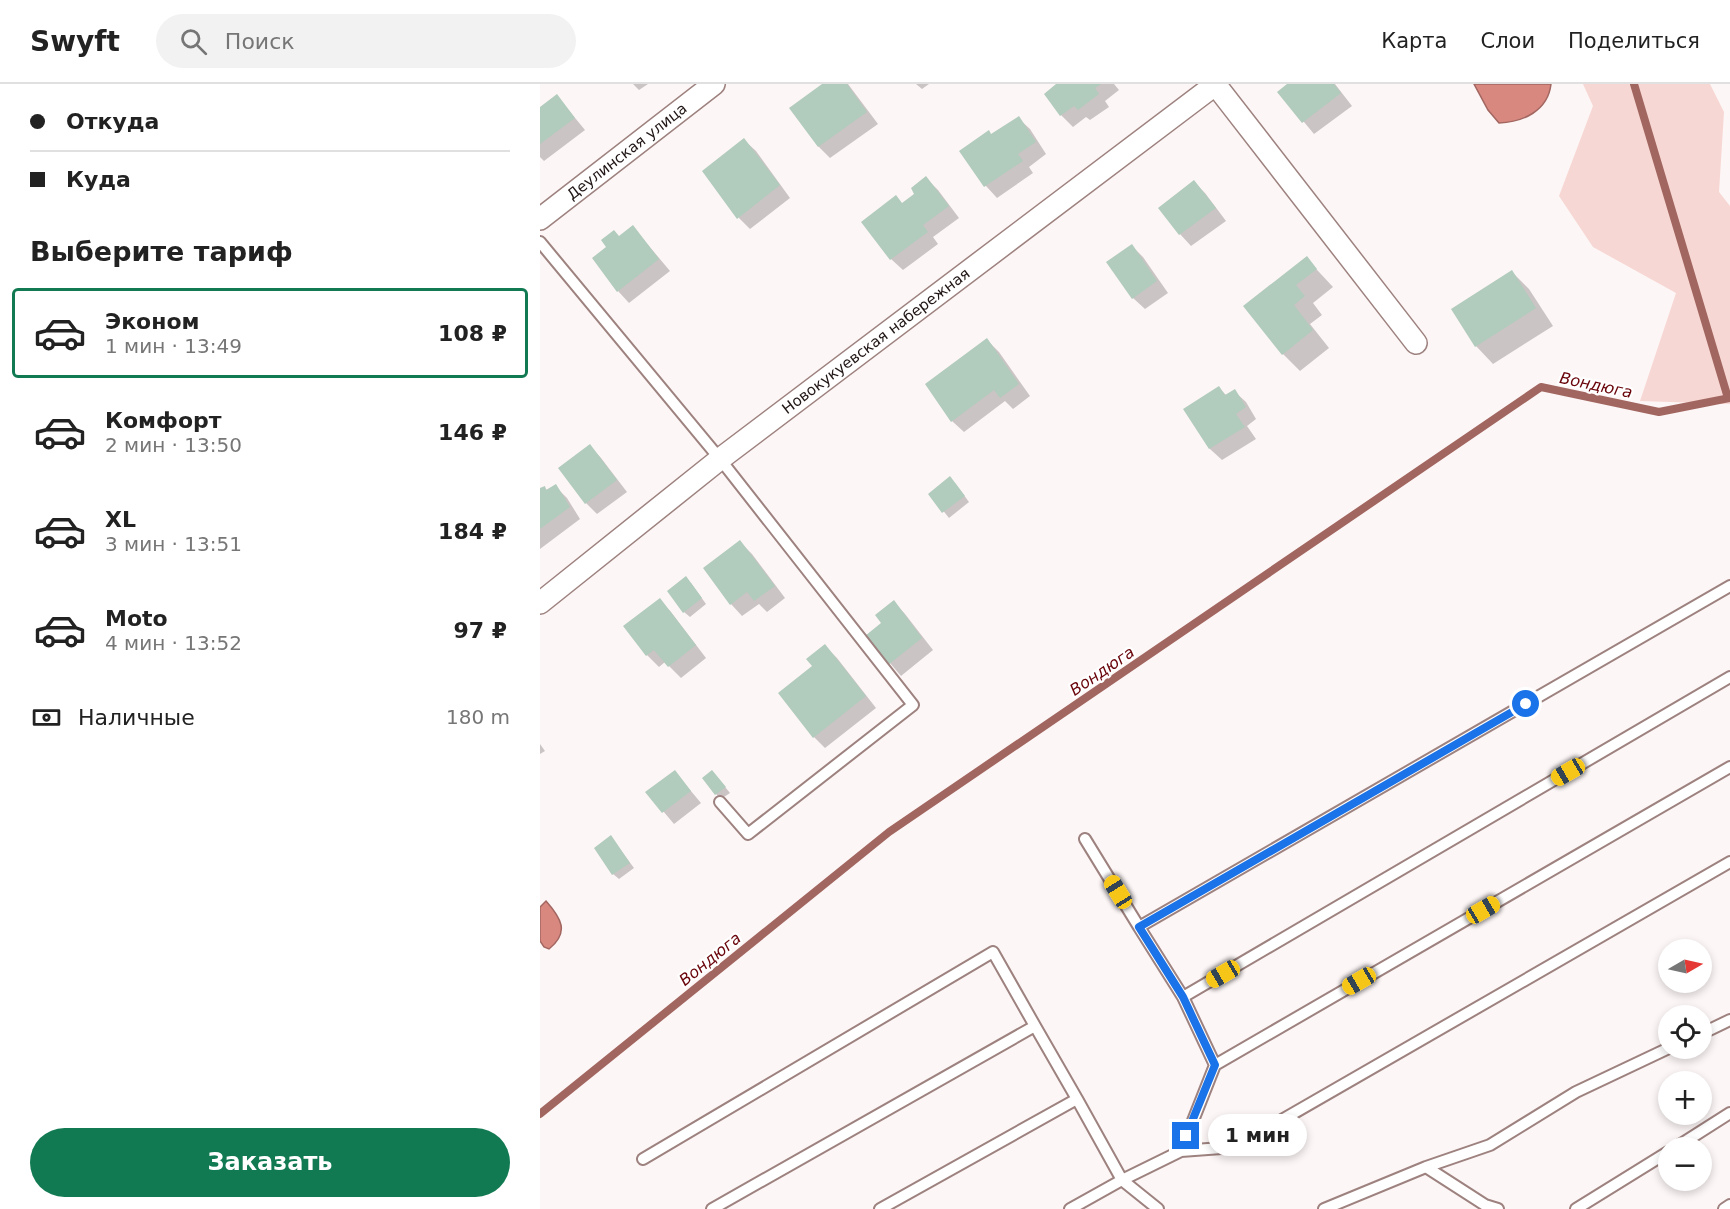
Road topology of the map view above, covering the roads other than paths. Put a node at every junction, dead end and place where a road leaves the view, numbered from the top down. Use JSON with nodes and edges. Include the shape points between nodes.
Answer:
{"nodes":[{"id":1,"x":714,"y":84,"type":"edge"},
{"id":2,"x":1215,"y":84,"type":"edge"},
{"id":3,"x":540,"y":219,"type":"edge"},
{"id":4,"x":540,"y":242,"type":"edge"},
{"id":5,"x":1416,"y":343,"type":"dead end"},
{"id":6,"x":720,"y":459,"type":"junction"},
{"id":7,"x":1730,"y":586,"type":"edge"},
{"id":8,"x":540,"y":603,"type":"edge"},
{"id":9,"x":1730,"y":677,"type":"edge"},
{"id":10,"x":1730,"y":767,"type":"edge"},
{"id":11,"x":720,"y":802,"type":"dead end"},
{"id":12,"x":1085,"y":839,"type":"dead end"},
{"id":13,"x":1730,"y":862,"type":"edge"},
{"id":14,"x":1139,"y":927,"type":"junction"},
{"id":15,"x":1183,"y":997,"type":"junction"},
{"id":16,"x":1730,"y":1020,"type":"edge"},
{"id":17,"x":1035,"y":1026,"type":"junction"},
{"id":18,"x":1712,"y":1029,"type":"edge"},
{"id":19,"x":1658,"y":1053,"type":"edge"},
{"id":20,"x":1215,"y":1065,"type":"junction"},
{"id":21,"x":1077,"y":1099,"type":"junction"},
{"id":22,"x":1730,"y":1113,"type":"edge"},
{"id":23,"x":1692,"y":1137,"type":"edge"},
{"id":24,"x":1181,"y":1151,"type":"junction"},
{"id":25,"x":1658,"y":1158,"type":"edge"},
{"id":26,"x":643,"y":1159,"type":"dead end"},
{"id":27,"x":1426,"y":1167,"type":"junction"},
{"id":28,"x":1122,"y":1180,"type":"junction"},
{"id":29,"x":1730,"y":1205,"type":"edge"},
{"id":30,"x":712,"y":1209,"type":"edge"},
{"id":31,"x":879,"y":1209,"type":"edge"},
{"id":32,"x":1070,"y":1209,"type":"edge"},
{"id":33,"x":1158,"y":1209,"type":"edge"},
{"id":34,"x":1324,"y":1209,"type":"edge"},
{"id":35,"x":1498,"y":1209,"type":"edge"},
{"id":36,"x":1576,"y":1209,"type":"edge"},
{"id":37,"x":1724,"y":1209,"type":"edge"}],
"edges":[{"from":1,"to":3,"type":"street","name":"Деулинская улица"},
{"from":2,"to":5,"type":"street"},
{"from":2,"to":6,"type":"street","name":"Новокукуевская набережная"},
{"from":4,"to":6,"type":"lane"},
{"from":6,"to":8,"type":"street","name":"Новокукуевская набережная"},
{"from":6,"to":11,"type":"lane","via":[[913,705],[748,834]]},
{"from":7,"to":14,"type":"lane"},
{"from":9,"to":15,"type":"lane"},
{"from":10,"to":20,"type":"lane"},
{"from":12,"to":14,"type":"lane"},
{"from":13,"to":24,"type":"lane","via":[[1235,1147]]},
{"from":14,"to":15,"type":"lane"},
{"from":15,"to":20,"type":"lane"},
{"from":16,"to":18,"type":"lane"},
{"from":17,"to":21,"type":"lane"},
{"from":17,"to":26,"type":"lane","via":[[993,951]]},
{"from":17,"to":30,"type":"lane"},
{"from":19,"to":27,"type":"lane","via":[[1576,1092],[1491,1145]]},
{"from":20,"to":24,"type":"lane"},
{"from":21,"to":28,"type":"lane"},
{"from":21,"to":31,"type":"lane"},
{"from":22,"to":23,"type":"lane"},
{"from":24,"to":28,"type":"lane"},
{"from":25,"to":36,"type":"lane"},
{"from":27,"to":34,"type":"lane"},
{"from":27,"to":35,"type":"lane","via":[[1485,1205]]},
{"from":28,"to":32,"type":"lane"},
{"from":28,"to":33,"type":"lane"},
{"from":29,"to":37,"type":"lane"}]}
